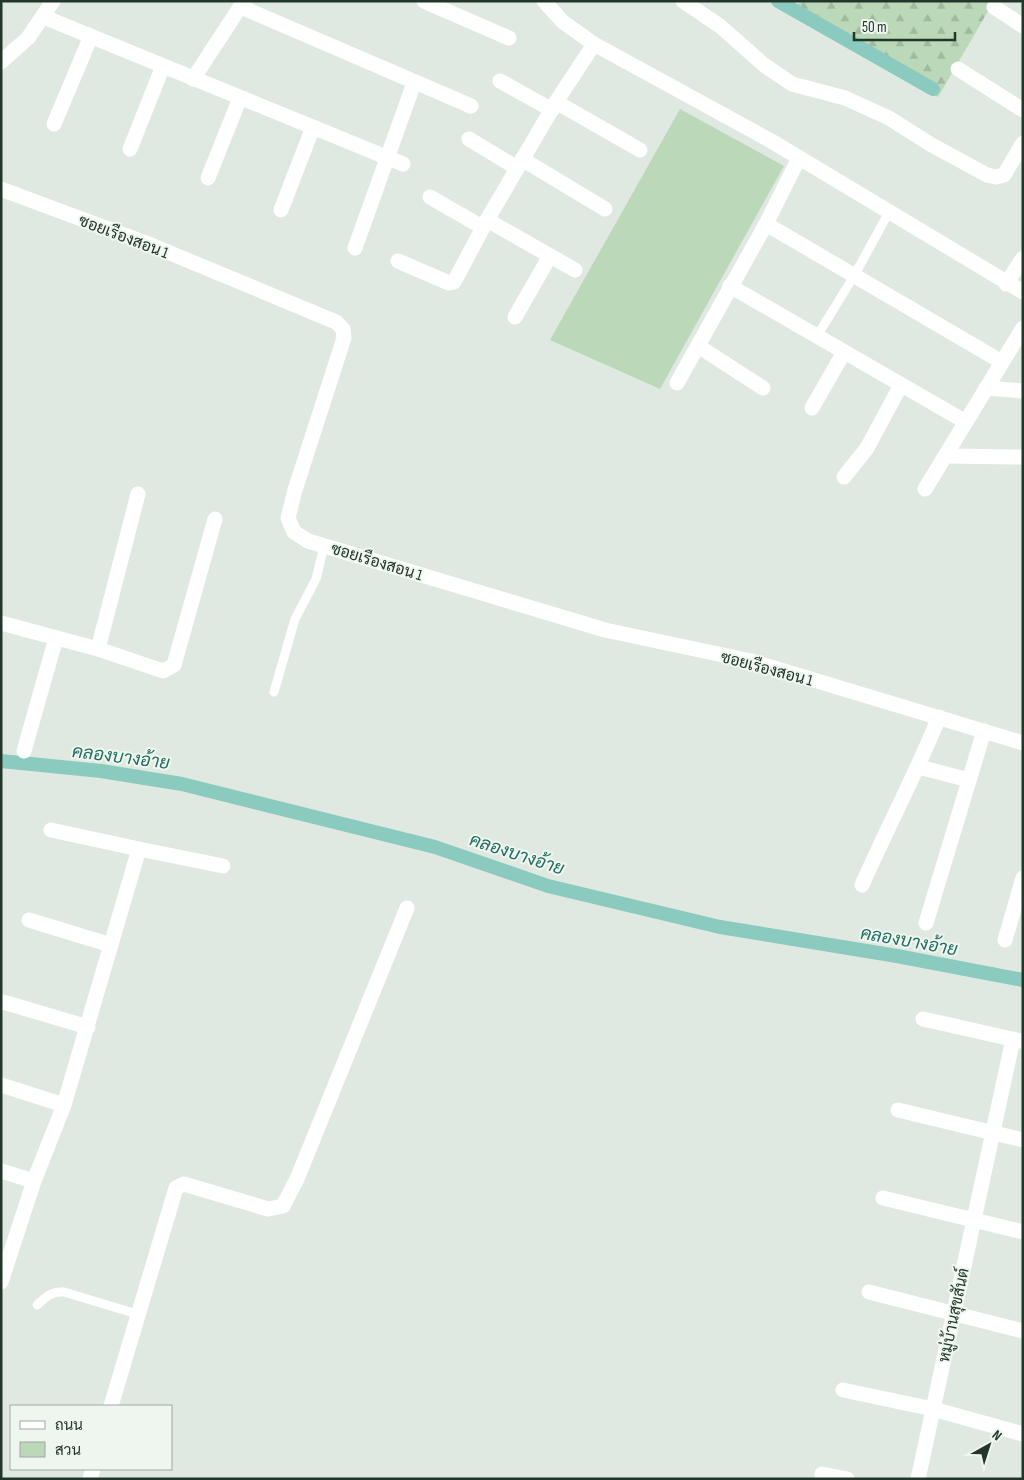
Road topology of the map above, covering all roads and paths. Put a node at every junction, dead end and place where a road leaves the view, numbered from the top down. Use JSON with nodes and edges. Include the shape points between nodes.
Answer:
{"nodes":[{"id":1,"x":53,"y":1,"type":"edge"},
{"id":2,"x":424,"y":1,"type":"edge"},
{"id":3,"x":544,"y":1,"type":"edge"},
{"id":4,"x":682,"y":1,"type":"edge"},
{"id":5,"x":242,"y":4,"type":"edge"},
{"id":6,"x":994,"y":7,"type":"dead end"},
{"id":7,"x":44,"y":17,"type":"junction"},
{"id":8,"x":1023,"y":26,"type":"edge"},
{"id":9,"x":91,"y":36,"type":"junction"},
{"id":10,"x":510,"y":38,"type":"dead end"},
{"id":11,"x":594,"y":44,"type":"junction"},
{"id":12,"x":1,"y":62,"type":"edge"},
{"id":13,"x":163,"y":66,"type":"junction"},
{"id":14,"x":958,"y":69,"type":"dead end"},
{"id":15,"x":193,"y":79,"type":"junction"},
{"id":16,"x":500,"y":81,"type":"dead end"},
{"id":17,"x":414,"y":83,"type":"junction"},
{"id":18,"x":240,"y":98,"type":"junction"},
{"id":19,"x":471,"y":106,"type":"dead end"},
{"id":20,"x":554,"y":106,"type":"junction"},
{"id":21,"x":1023,"y":110,"type":"edge"},
{"id":22,"x":54,"y":124,"type":"dead end"},
{"id":23,"x":313,"y":127,"type":"junction"},
{"id":24,"x":469,"y":139,"type":"dead end"},
{"id":25,"x":1023,"y":143,"type":"edge"},
{"id":26,"x":130,"y":149,"type":"dead end"},
{"id":27,"x":640,"y":150,"type":"dead end"},
{"id":28,"x":388,"y":158,"type":"junction"},
{"id":29,"x":799,"y":158,"type":"junction"},
{"id":30,"x":403,"y":164,"type":"dead end"},
{"id":31,"x":520,"y":164,"type":"junction"},
{"id":32,"x":208,"y":178,"type":"dead end"},
{"id":33,"x":1,"y":189,"type":"edge"},
{"id":34,"x":430,"y":198,"type":"dead end"},
{"id":35,"x":605,"y":209,"type":"dead end"},
{"id":36,"x":281,"y":210,"type":"dead end"},
{"id":37,"x":889,"y":212,"type":"junction"},
{"id":38,"x":484,"y":224,"type":"junction"},
{"id":39,"x":766,"y":224,"type":"junction"},
{"id":40,"x":355,"y":248,"type":"dead end"},
{"id":41,"x":550,"y":256,"type":"junction"},
{"id":42,"x":1023,"y":258,"type":"edge"},
{"id":43,"x":398,"y":261,"type":"dead end"},
{"id":44,"x":574,"y":270,"type":"dead end"},
{"id":45,"x":854,"y":276,"type":"junction"},
{"id":46,"x":1006,"y":284,"type":"junction"},
{"id":47,"x":730,"y":286,"type":"junction"},
{"id":48,"x":1023,"y":292,"type":"edge"},
{"id":49,"x":515,"y":317,"type":"dead end"},
{"id":50,"x":1023,"y":328,"type":"edge"},
{"id":51,"x":817,"y":336,"type":"junction"},
{"id":52,"x":698,"y":346,"type":"junction"},
{"id":53,"x":844,"y":352,"type":"junction"},
{"id":54,"x":1002,"y":362,"type":"junction"},
{"id":55,"x":677,"y":383,"type":"dead end"},
{"id":56,"x":900,"y":385,"type":"junction"},
{"id":57,"x":763,"y":388,"type":"dead end"},
{"id":58,"x":986,"y":388,"type":"junction"},
{"id":59,"x":1023,"y":391,"type":"edge"},
{"id":60,"x":812,"y":408,"type":"dead end"},
{"id":61,"x":966,"y":422,"type":"junction"},
{"id":62,"x":945,"y":456,"type":"junction"},
{"id":63,"x":1023,"y":458,"type":"edge"},
{"id":64,"x":844,"y":477,"type":"dead end"},
{"id":65,"x":925,"y":489,"type":"dead end"},
{"id":66,"x":138,"y":494,"type":"dead end"},
{"id":67,"x":215,"y":519,"type":"dead end"},
{"id":68,"x":324,"y":546,"type":"junction"},
{"id":69,"x":1,"y":623,"type":"edge"},
{"id":70,"x":56,"y":638,"type":"junction"},
{"id":71,"x":98,"y":649,"type":"junction"},
{"id":72,"x":274,"y":692,"type":"dead end"},
{"id":73,"x":939,"y":717,"type":"junction"},
{"id":74,"x":984,"y":731,"type":"junction"},
{"id":75,"x":1023,"y":743,"type":"edge"},
{"id":76,"x":24,"y":750,"type":"dead end"},
{"id":77,"x":919,"y":767,"type":"junction"},
{"id":78,"x":969,"y":780,"type":"junction"},
{"id":79,"x":51,"y":830,"type":"dead end"},
{"id":80,"x":139,"y":849,"type":"junction"},
{"id":81,"x":223,"y":866,"type":"dead end"},
{"id":82,"x":1023,"y":878,"type":"edge"},
{"id":83,"x":862,"y":885,"type":"dead end"},
{"id":84,"x":407,"y":908,"type":"dead end"},
{"id":85,"x":30,"y":920,"type":"dead end"},
{"id":86,"x":926,"y":923,"type":"dead end"},
{"id":87,"x":1005,"y":940,"type":"dead end"},
{"id":88,"x":111,"y":945,"type":"junction"},
{"id":89,"x":3,"y":1002,"type":"dead end"},
{"id":90,"x":923,"y":1019,"type":"dead end"},
{"id":91,"x":88,"y":1027,"type":"junction"},
{"id":92,"x":1018,"y":1041,"type":"edge"},
{"id":93,"x":1,"y":1085,"type":"edge"},
{"id":94,"x":64,"y":1105,"type":"junction"},
{"id":95,"x":898,"y":1110,"type":"dead end"},
{"id":96,"x":993,"y":1132,"type":"junction"},
{"id":97,"x":1023,"y":1140,"type":"edge"},
{"id":98,"x":1,"y":1171,"type":"edge"},
{"id":99,"x":34,"y":1181,"type":"junction"},
{"id":100,"x":883,"y":1198,"type":"dead end"},
{"id":101,"x":974,"y":1220,"type":"junction"},
{"id":102,"x":1023,"y":1232,"type":"edge"},
{"id":103,"x":5,"y":1261,"type":"edge"},
{"id":104,"x":1,"y":1282,"type":"edge"},
{"id":105,"x":869,"y":1292,"type":"dead end"},
{"id":106,"x":37,"y":1305,"type":"dead end"},
{"id":107,"x":954,"y":1312,"type":"junction"},
{"id":108,"x":138,"y":1314,"type":"junction"},
{"id":109,"x":1023,"y":1332,"type":"edge"},
{"id":110,"x":843,"y":1390,"type":"dead end"},
{"id":111,"x":111,"y":1405,"type":"edge"},
{"id":112,"x":933,"y":1409,"type":"junction"},
{"id":113,"x":1023,"y":1434,"type":"edge"},
{"id":114,"x":822,"y":1474,"type":"dead end"},
{"id":115,"x":847,"y":1479,"type":"edge"},
{"id":116,"x":918,"y":1479,"type":"edge"}],
"edges":[{"from":1,"to":7,"type":"street"},
{"from":2,"to":10,"type":"street"},
{"from":3,"to":11,"type":"street","via":[[563,22]]},
{"from":4,"to":25,"type":"street","via":[[720,26],[764,65],[792,84],[845,98],[889,118],[987,175],[1004,175]]},
{"from":5,"to":15,"type":"street"},
{"from":5,"to":17,"type":"street"},
{"from":6,"to":8,"type":"street"},
{"from":7,"to":9,"type":"street"},
{"from":7,"to":12,"type":"street","via":[[28,38]]},
{"from":9,"to":13,"type":"street"},
{"from":9,"to":22,"type":"street"},
{"from":11,"to":20,"type":"street"},
{"from":11,"to":29,"type":"street"},
{"from":13,"to":15,"type":"street"},
{"from":13,"to":26,"type":"street"},
{"from":14,"to":21,"type":"street"},
{"from":15,"to":18,"type":"street"},
{"from":16,"to":20,"type":"street"},
{"from":17,"to":19,"type":"street"},
{"from":17,"to":28,"type":"street"},
{"from":18,"to":23,"type":"street"},
{"from":18,"to":32,"type":"street"},
{"from":20,"to":27,"type":"street"},
{"from":20,"to":31,"type":"street"},
{"from":23,"to":28,"type":"street"},
{"from":23,"to":36,"type":"street"},
{"from":24,"to":31,"type":"street"},
{"from":28,"to":30,"type":"street"},
{"from":28,"to":40,"type":"street"},
{"from":29,"to":37,"type":"street"},
{"from":29,"to":39,"type":"street"},
{"from":31,"to":35,"type":"street"},
{"from":31,"to":38,"type":"street"},
{"from":33,"to":68,"type":"street","name":"ซอยเรืองสอน 1","via":[[146,243],[336,322],[343,329],[344,338],[288,518],[294,532]]},
{"from":34,"to":38,"type":"street"},
{"from":37,"to":45,"type":"lane"},
{"from":37,"to":46,"type":"street"},
{"from":38,"to":41,"type":"street"},
{"from":38,"to":43,"type":"street","via":[[454,282],[449,283]]},
{"from":39,"to":45,"type":"street"},
{"from":39,"to":47,"type":"street"},
{"from":41,"to":44,"type":"street"},
{"from":41,"to":49,"type":"street"},
{"from":42,"to":46,"type":"street"},
{"from":45,"to":51,"type":"lane"},
{"from":45,"to":54,"type":"street"},
{"from":46,"to":48,"type":"street"},
{"from":47,"to":51,"type":"street"},
{"from":47,"to":52,"type":"street"},
{"from":50,"to":54,"type":"street"},
{"from":51,"to":53,"type":"street"},
{"from":52,"to":55,"type":"street"},
{"from":52,"to":57,"type":"street"},
{"from":53,"to":56,"type":"street"},
{"from":53,"to":60,"type":"street"},
{"from":54,"to":58,"type":"street"},
{"from":56,"to":61,"type":"street"},
{"from":56,"to":64,"type":"street","via":[[867,448]]},
{"from":58,"to":59,"type":"street"},
{"from":58,"to":61,"type":"street"},
{"from":61,"to":62,"type":"street"},
{"from":62,"to":63,"type":"street"},
{"from":62,"to":65,"type":"street"},
{"from":66,"to":71,"type":"street"},
{"from":67,"to":71,"type":"street","via":[[174,665],[163,671]]},
{"from":68,"to":72,"type":"lane","via":[[316,580],[295,619]]},
{"from":68,"to":73,"type":"street","name":"ซอยเรืองสอน 1","via":[[605,630],[751,661]]},
{"from":69,"to":70,"type":"street"},
{"from":70,"to":71,"type":"street"},
{"from":70,"to":76,"type":"street"},
{"from":73,"to":74,"type":"street","name":"ซอยเรืองสอน 1"},
{"from":73,"to":77,"type":"street"},
{"from":74,"to":75,"type":"street","name":"ซอยเรืองสอน 1"},
{"from":74,"to":78,"type":"street"},
{"from":77,"to":78,"type":"street"},
{"from":77,"to":83,"type":"street"},
{"from":78,"to":86,"type":"street"},
{"from":79,"to":80,"type":"street"},
{"from":80,"to":81,"type":"street"},
{"from":80,"to":88,"type":"street"},
{"from":82,"to":87,"type":"street"},
{"from":84,"to":108,"type":"street","via":[[297,1179],[283,1206],[268,1209],[184,1184],[179,1186],[174,1193]]},
{"from":85,"to":88,"type":"street"},
{"from":88,"to":91,"type":"street"},
{"from":89,"to":91,"type":"street"},
{"from":90,"to":92,"type":"street","name":"หมู่บ้านสุขสันต์"},
{"from":91,"to":94,"type":"street"},
{"from":92,"to":96,"type":"street","name":"หมู่บ้านสุขสันต์"},
{"from":93,"to":94,"type":"street"},
{"from":94,"to":99,"type":"street"},
{"from":95,"to":96,"type":"street"},
{"from":96,"to":97,"type":"street"},
{"from":96,"to":101,"type":"street","name":"หมู่บ้านสุขสันต์"},
{"from":98,"to":99,"type":"street"},
{"from":99,"to":103,"type":"street"},
{"from":100,"to":101,"type":"street"},
{"from":101,"to":102,"type":"street"},
{"from":101,"to":107,"type":"street","name":"หมู่บ้านสุขสันต์"},
{"from":103,"to":104,"type":"street"},
{"from":105,"to":107,"type":"street"},
{"from":106,"to":108,"type":"lane","via":[[48,1295],[64,1292]]},
{"from":107,"to":109,"type":"street"},
{"from":107,"to":112,"type":"street","name":"หมู่บ้านสุขสันต์"},
{"from":108,"to":111,"type":"street"},
{"from":110,"to":112,"type":"street"},
{"from":112,"to":113,"type":"street"},
{"from":112,"to":116,"type":"street","name":"หมู่บ้านสุขสันต์"},
{"from":114,"to":115,"type":"street"}]}
